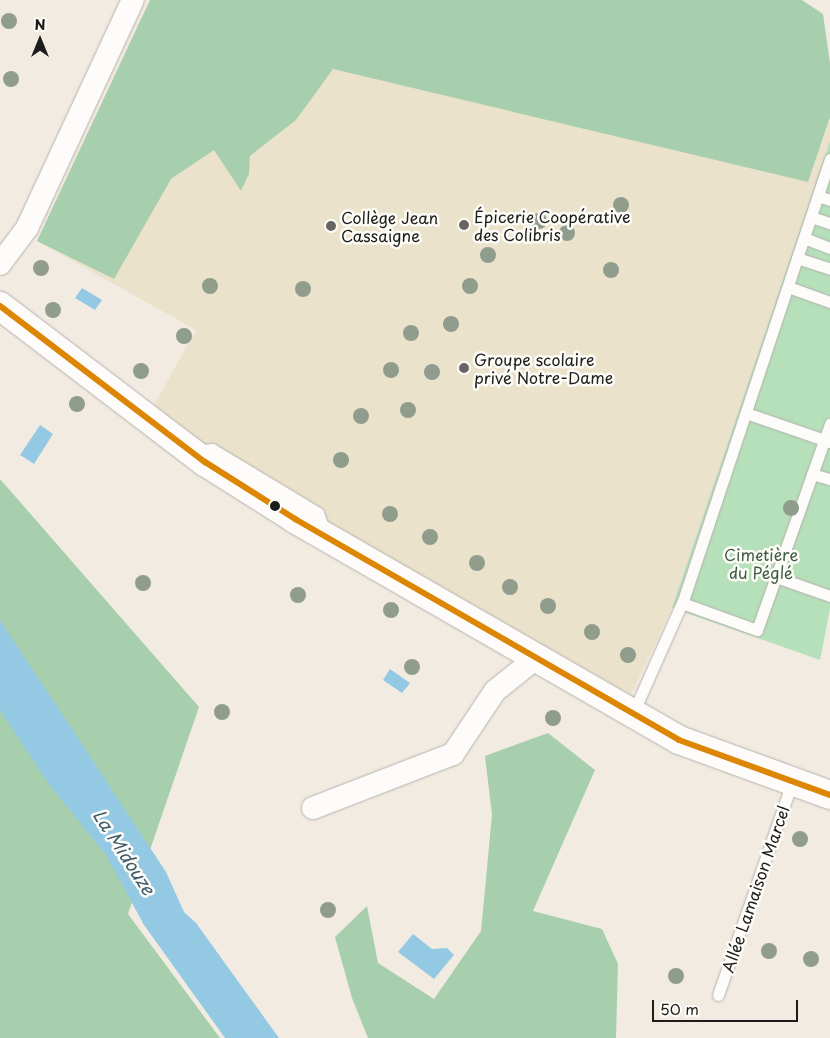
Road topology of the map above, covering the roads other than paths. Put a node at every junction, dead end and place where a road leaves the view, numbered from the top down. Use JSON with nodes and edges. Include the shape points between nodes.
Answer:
{"nodes":[{"id":1,"x":133,"y":0,"type":"edge"},
{"id":2,"x":830,"y":159,"type":"edge"},
{"id":3,"x":827,"y":176,"type":"edge"},
{"id":4,"x":818,"y":196,"type":"junction"},
{"id":5,"x":830,"y":200,"type":"edge"},
{"id":6,"x":811,"y":216,"type":"junction"},
{"id":7,"x":830,"y":223,"type":"edge"},
{"id":8,"x":804,"y":238,"type":"junction"},
{"id":9,"x":830,"y":248,"type":"edge"},
{"id":10,"x":797,"y":258,"type":"junction"},
{"id":11,"x":0,"y":264,"type":"edge"},
{"id":12,"x":830,"y":270,"type":"edge"},
{"id":13,"x":788,"y":287,"type":"junction"},
{"id":14,"x":830,"y":302,"type":"edge"},
{"id":15,"x":0,"y":306,"type":"edge"},
{"id":16,"x":746,"y":413,"type":"junction"},
{"id":17,"x":830,"y":424,"type":"edge"},
{"id":18,"x":827,"y":441,"type":"edge"},
{"id":19,"x":812,"y":474,"type":"junction"},
{"id":20,"x":830,"y":479,"type":"edge"},
{"id":21,"x":776,"y":577,"type":"junction"},
{"id":22,"x":830,"y":596,"type":"edge"},
{"id":23,"x":682,"y":603,"type":"junction"},
{"id":24,"x":536,"y":658,"type":"junction"},
{"id":25,"x":633,"y":712,"type":"junction"},
{"id":26,"x":792,"y":783,"type":"junction"},
{"id":27,"x":830,"y":796,"type":"edge"},
{"id":28,"x":313,"y":808,"type":"dead end"},
{"id":29,"x":718,"y":995,"type":"dead end"}],
"edges":[{"from":1,"to":11,"type":"street","via":[[27,228]]},
{"from":2,"to":3,"type":"lane"},
{"from":3,"to":4,"type":"lane"},
{"from":4,"to":5,"type":"lane"},
{"from":4,"to":6,"type":"lane"},
{"from":6,"to":7,"type":"lane"},
{"from":6,"to":8,"type":"lane"},
{"from":8,"to":9,"type":"lane"},
{"from":8,"to":10,"type":"lane"},
{"from":10,"to":12,"type":"lane"},
{"from":10,"to":13,"type":"lane"},
{"from":13,"to":14,"type":"lane"},
{"from":13,"to":16,"type":"lane"},
{"from":15,"to":24,"type":"street","via":[[190,451],[327,538]]},
{"from":16,"to":18,"type":"lane"},
{"from":16,"to":23,"type":"lane"},
{"from":17,"to":18,"type":"lane"},
{"from":18,"to":19,"type":"lane"},
{"from":19,"to":20,"type":"lane"},
{"from":19,"to":21,"type":"lane"},
{"from":21,"to":22,"type":"lane"},
{"from":21,"to":23,"type":"lane","via":[[757,630]]},
{"from":23,"to":25,"type":"lane"},
{"from":24,"to":25,"type":"street"},
{"from":24,"to":28,"type":"street","via":[[495,691],[453,754]]},
{"from":25,"to":26,"type":"street","via":[[679,740]]},
{"from":26,"to":27,"type":"street"},
{"from":26,"to":29,"type":"lane","name":"Allée Lamaison Marcel"}]}
